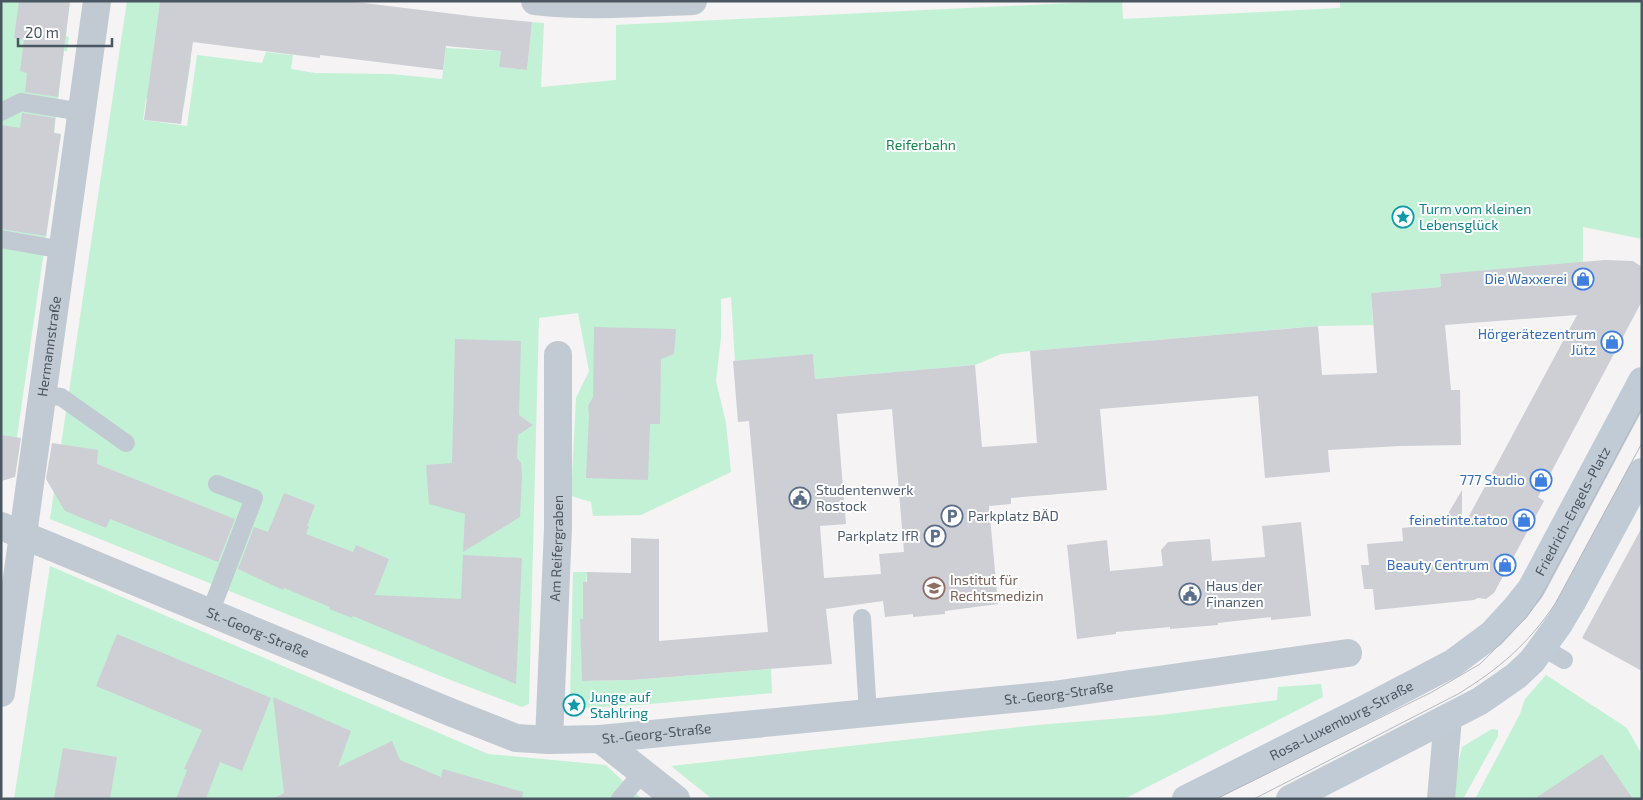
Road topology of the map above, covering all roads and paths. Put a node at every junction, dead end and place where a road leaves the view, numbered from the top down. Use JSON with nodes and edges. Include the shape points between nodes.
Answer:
{"nodes":[{"id":1,"x":97,"y":1,"type":"edge"},
{"id":2,"x":535,"y":1,"type":"edge"},
{"id":3,"x":693,"y":1,"type":"edge"},
{"id":4,"x":1,"y":112,"type":"edge"},
{"id":5,"x":82,"y":112,"type":"junction"},
{"id":6,"x":1,"y":239,"type":"edge"},
{"id":7,"x":63,"y":250,"type":"junction"},
{"id":8,"x":558,"y":355,"type":"dead end"},
{"id":9,"x":1642,"y":381,"type":"edge"},
{"id":10,"x":43,"y":395,"type":"junction"},
{"id":11,"x":126,"y":443,"type":"dead end"},
{"id":12,"x":1642,"y":472,"type":"edge"},
{"id":13,"x":217,"y":484,"type":"dead end"},
{"id":14,"x":12,"y":531,"type":"edge"},
{"id":15,"x":210,"y":613,"type":"junction"},
{"id":16,"x":862,"y":618,"type":"dead end"},
{"id":17,"x":1492,"y":634,"type":"joint"},
{"id":18,"x":1348,"y":653,"type":"dead end"},
{"id":19,"x":1,"y":693,"type":"edge"},
{"id":20,"x":868,"y":714,"type":"junction"},
{"id":21,"x":1448,"y":718,"type":"junction"},
{"id":22,"x":600,"y":739,"type":"junction"},
{"id":23,"x":550,"y":740,"type":"junction"},
{"id":24,"x":643,"y":772,"type":"junction"},
{"id":25,"x":620,"y":799,"type":"edge"},
{"id":26,"x":676,"y":799,"type":"edge"},
{"id":27,"x":1186,"y":799,"type":"edge"},
{"id":28,"x":1290,"y":799,"type":"edge"},
{"id":29,"x":1441,"y":799,"type":"edge"}],
"edges":[{"from":1,"to":5,"type":"street","name":"Hermannstraße"},
{"from":2,"to":3,"type":"street","via":[[614,4]]},
{"from":4,"to":5,"type":"lane","via":[[21,102]]},
{"from":5,"to":7,"type":"street","name":"Hermannstraße"},
{"from":6,"to":7,"type":"lane"},
{"from":7,"to":10,"type":"street","name":"Hermannstraße"},
{"from":8,"to":23,"type":"street","name":"Am Reifergraben","via":[[558,528]]},
{"from":9,"to":17,"type":"street","name":"Friedrich-Engels-Platz","via":[[1531,589]]},
{"from":10,"to":11,"type":"lane","via":[[61,397]]},
{"from":10,"to":14,"type":"street","name":"Hermannstraße"},
{"from":12,"to":21,"type":"street","via":[[1559,624],[1553,654],[1532,661],[1480,701]]},
{"from":13,"to":15,"type":"lane","via":[[254,498]]},
{"from":14,"to":15,"type":"street","name":"St.-Georg-Straße"},
{"from":14,"to":19,"type":"street","name":"Hermannstraße"},
{"from":15,"to":23,"type":"street","name":"St.-Georg-Straße","via":[[516,738]]},
{"from":16,"to":20,"type":"lane"},
{"from":17,"to":27,"type":"street","name":"Rosa-Luxemburg-Straße","via":[[1444,667]]},
{"from":18,"to":20,"type":"street","name":"St.-Georg-Straße","via":[[1053,695]]},
{"from":20,"to":22,"type":"street","name":"St.-Georg-Straße"},
{"from":21,"to":28,"type":"street"},
{"from":21,"to":29,"type":"street"},
{"from":22,"to":23,"type":"street","name":"St.-Georg-Straße"},
{"from":22,"to":24,"type":"street"},
{"from":24,"to":25,"type":"lane"},
{"from":24,"to":26,"type":"street"}]}
